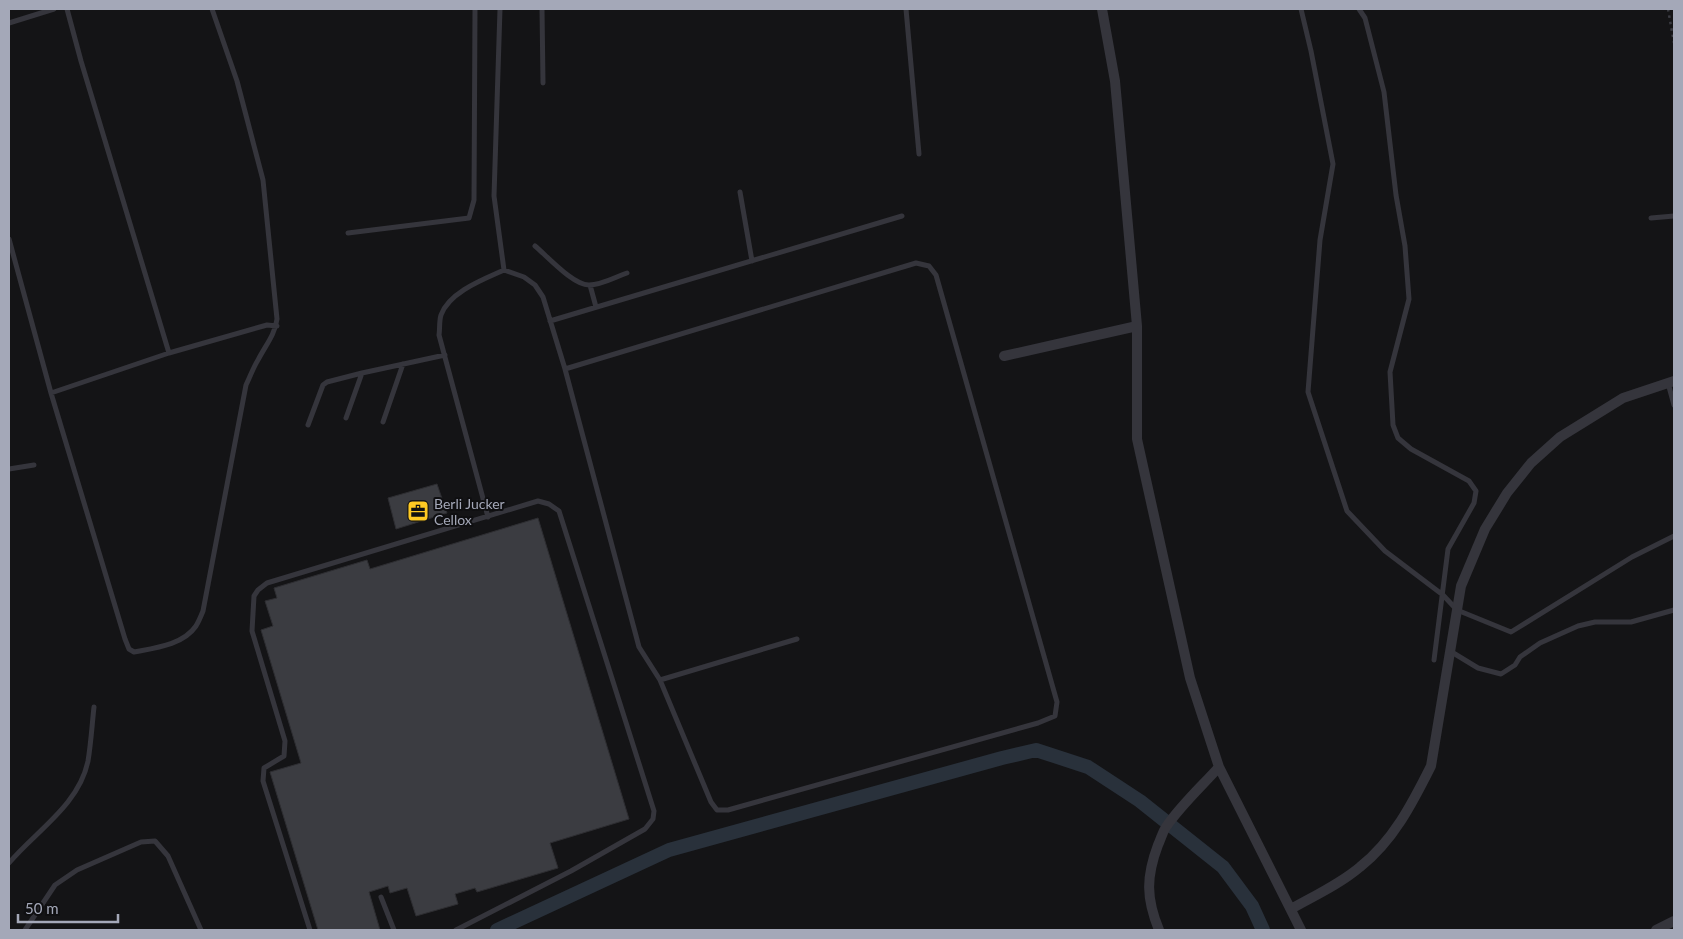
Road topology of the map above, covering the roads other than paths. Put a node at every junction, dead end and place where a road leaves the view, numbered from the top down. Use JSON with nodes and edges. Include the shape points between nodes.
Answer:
{"nodes":[{"id":1,"x":54,"y":9,"type":"edge"},
{"id":2,"x":67,"y":9,"type":"edge"},
{"id":3,"x":212,"y":9,"type":"edge"},
{"id":4,"x":475,"y":9,"type":"edge"},
{"id":5,"x":500,"y":9,"type":"edge"},
{"id":6,"x":542,"y":9,"type":"edge"},
{"id":7,"x":906,"y":9,"type":"edge"},
{"id":8,"x":1102,"y":9,"type":"edge"},
{"id":9,"x":1301,"y":9,"type":"edge"},
{"id":10,"x":1359,"y":9,"type":"edge"},
{"id":11,"x":9,"y":23,"type":"edge"},
{"id":12,"x":543,"y":83,"type":"dead end"},
{"id":13,"x":919,"y":154,"type":"dead end"},
{"id":14,"x":740,"y":192,"type":"dead end"},
{"id":15,"x":902,"y":216,"type":"dead end"},
{"id":16,"x":1674,"y":216,"type":"edge"},
{"id":17,"x":1651,"y":218,"type":"dead end"},
{"id":18,"x":348,"y":233,"type":"dead end"},
{"id":19,"x":9,"y":239,"type":"edge"},
{"id":20,"x":535,"y":246,"type":"dead end"},
{"id":21,"x":752,"y":261,"type":"junction"},
{"id":22,"x":504,"y":270,"type":"junction"},
{"id":23,"x":627,"y":273,"type":"dead end"},
{"id":24,"x":590,"y":285,"type":"junction"},
{"id":25,"x":596,"y":307,"type":"junction"},
{"id":26,"x":550,"y":321,"type":"junction"},
{"id":27,"x":276,"y":326,"type":"junction"},
{"id":28,"x":1137,"y":326,"type":"junction"},
{"id":29,"x":170,"y":353,"type":"junction"},
{"id":30,"x":445,"y":355,"type":"junction"},
{"id":31,"x":1004,"y":356,"type":"dead end"},
{"id":32,"x":403,"y":364,"type":"junction"},
{"id":33,"x":565,"y":369,"type":"junction"},
{"id":34,"x":362,"y":373,"type":"junction"},
{"id":35,"x":1671,"y":382,"type":"edge"},
{"id":36,"x":51,"y":393,"type":"junction"},
{"id":37,"x":1674,"y":405,"type":"edge"},
{"id":38,"x":346,"y":418,"type":"dead end"},
{"id":39,"x":382,"y":422,"type":"dead end"},
{"id":40,"x":308,"y":425,"type":"dead end"},
{"id":41,"x":34,"y":465,"type":"dead end"},
{"id":42,"x":9,"y":469,"type":"edge"},
{"id":43,"x":488,"y":517,"type":"junction"},
{"id":44,"x":1674,"y":536,"type":"edge"},
{"id":45,"x":1443,"y":595,"type":"junction"},
{"id":46,"x":1457,"y":610,"type":"junction"},
{"id":47,"x":1674,"y":610,"type":"edge"},
{"id":48,"x":796,"y":639,"type":"dead end"},
{"id":49,"x":1450,"y":651,"type":"junction"},
{"id":50,"x":1434,"y":660,"type":"dead end"},
{"id":51,"x":660,"y":680,"type":"junction"},
{"id":52,"x":94,"y":707,"type":"dead end"},
{"id":53,"x":1219,"y":767,"type":"junction"},
{"id":54,"x":9,"y":863,"type":"edge"},
{"id":55,"x":381,"y":897,"type":"dead end"},
{"id":56,"x":1290,"y":909,"type":"junction"},
{"id":57,"x":1674,"y":921,"type":"edge"},
{"id":58,"x":25,"y":930,"type":"edge"},
{"id":59,"x":201,"y":930,"type":"edge"},
{"id":60,"x":310,"y":930,"type":"edge"},
{"id":61,"x":394,"y":930,"type":"edge"},
{"id":62,"x":456,"y":930,"type":"edge"},
{"id":63,"x":1159,"y":930,"type":"edge"},
{"id":64,"x":1301,"y":930,"type":"edge"},
{"id":65,"x":1656,"y":930,"type":"edge"}],
"edges":[{"from":1,"to":11,"type":"lane"},
{"from":2,"to":29,"type":"lane"},
{"from":3,"to":27,"type":"lane","via":[[263,180],[278,320]]},
{"from":4,"to":18,"type":"lane","via":[[474,200],[469,218]]},
{"from":5,"to":22,"type":"lane","via":[[494,196]]},
{"from":6,"to":12,"type":"lane"},
{"from":7,"to":13,"type":"lane"},
{"from":8,"to":28,"type":"street","via":[[1115,81]]},
{"from":9,"to":45,"type":"lane","via":[[1333,164],[1320,240],[1308,392],[1346,511],[1385,551]]},
{"from":10,"to":45,"type":"lane","via":[[1365,18],[1384,92],[1396,195],[1406,246],[1409,299],[1390,372],[1393,425],[1398,438],[1411,450],[1469,482],[1476,491],[1474,503],[1448,549]]},
{"from":14,"to":21,"type":"lane"},
{"from":15,"to":21,"type":"lane"},
{"from":16,"to":17,"type":"lane"},
{"from":19,"to":36,"type":"lane"},
{"from":20,"to":24,"type":"lane","via":[[580,284]]},
{"from":21,"to":25,"type":"lane"},
{"from":22,"to":26,"type":"lane","via":[[535,285],[543,297]]},
{"from":22,"to":30,"type":"lane","via":[[476,282],[446,305],[441,316],[440,335]]},
{"from":23,"to":24,"type":"lane"},
{"from":24,"to":25,"type":"lane"},
{"from":25,"to":26,"type":"lane"},
{"from":26,"to":33,"type":"lane"},
{"from":27,"to":29,"type":"lane","via":[[267,325]]},
{"from":27,"to":36,"type":"lane","via":[[246,385],[203,611],[196,626],[170,645],[134,652],[129,649]]},
{"from":28,"to":31,"type":"street"},
{"from":28,"to":53,"type":"street","via":[[1137,439],[1190,678]]},
{"from":29,"to":36,"type":"lane"},
{"from":30,"to":32,"type":"lane"},
{"from":30,"to":43,"type":"lane"},
{"from":32,"to":34,"type":"lane"},
{"from":32,"to":39,"type":"lane"},
{"from":33,"to":51,"type":"lane","via":[[639,647]]},
{"from":33,"to":51,"type":"lane","via":[[916,263],[929,266],[936,275],[1057,702],[1055,716],[1038,722],[728,810],[717,810]]},
{"from":34,"to":38,"type":"lane"},
{"from":34,"to":40,"type":"lane","via":[[323,385]]},
{"from":35,"to":37,"type":"lane"},
{"from":35,"to":46,"type":"street","via":[[1623,398],[1560,438],[1531,463],[1507,493],[1485,529],[1461,586]]},
{"from":41,"to":42,"type":"lane"},
{"from":43,"to":60,"type":"lane","via":[[267,583],[254,596],[252,632],[285,741],[284,756],[264,768],[263,780]]},
{"from":43,"to":62,"type":"lane","via":[[538,501],[559,511],[654,811],[645,829]]},
{"from":44,"to":46,"type":"lane","via":[[1632,557],[1511,632]]},
{"from":45,"to":46,"type":"lane"},
{"from":45,"to":50,"type":"lane"},
{"from":46,"to":49,"type":"street"},
{"from":47,"to":49,"type":"lane","via":[[1631,622],[1595,622],[1578,626],[1540,644],[1500,674],[1478,668]]},
{"from":48,"to":51,"type":"lane"},
{"from":49,"to":56,"type":"street","via":[[1430,766],[1402,821],[1361,867]]},
{"from":52,"to":54,"type":"lane","via":[[88,762],[80,782],[48,824]]},
{"from":53,"to":56,"type":"street"},
{"from":53,"to":63,"type":"street","via":[[1164,829],[1148,886],[1151,912]]},
{"from":55,"to":61,"type":"lane"},
{"from":56,"to":64,"type":"street"},
{"from":57,"to":65,"type":"street"},
{"from":58,"to":59,"type":"lane","via":[[55,885],[77,870],[141,842],[156,841],[168,856]]}]}
